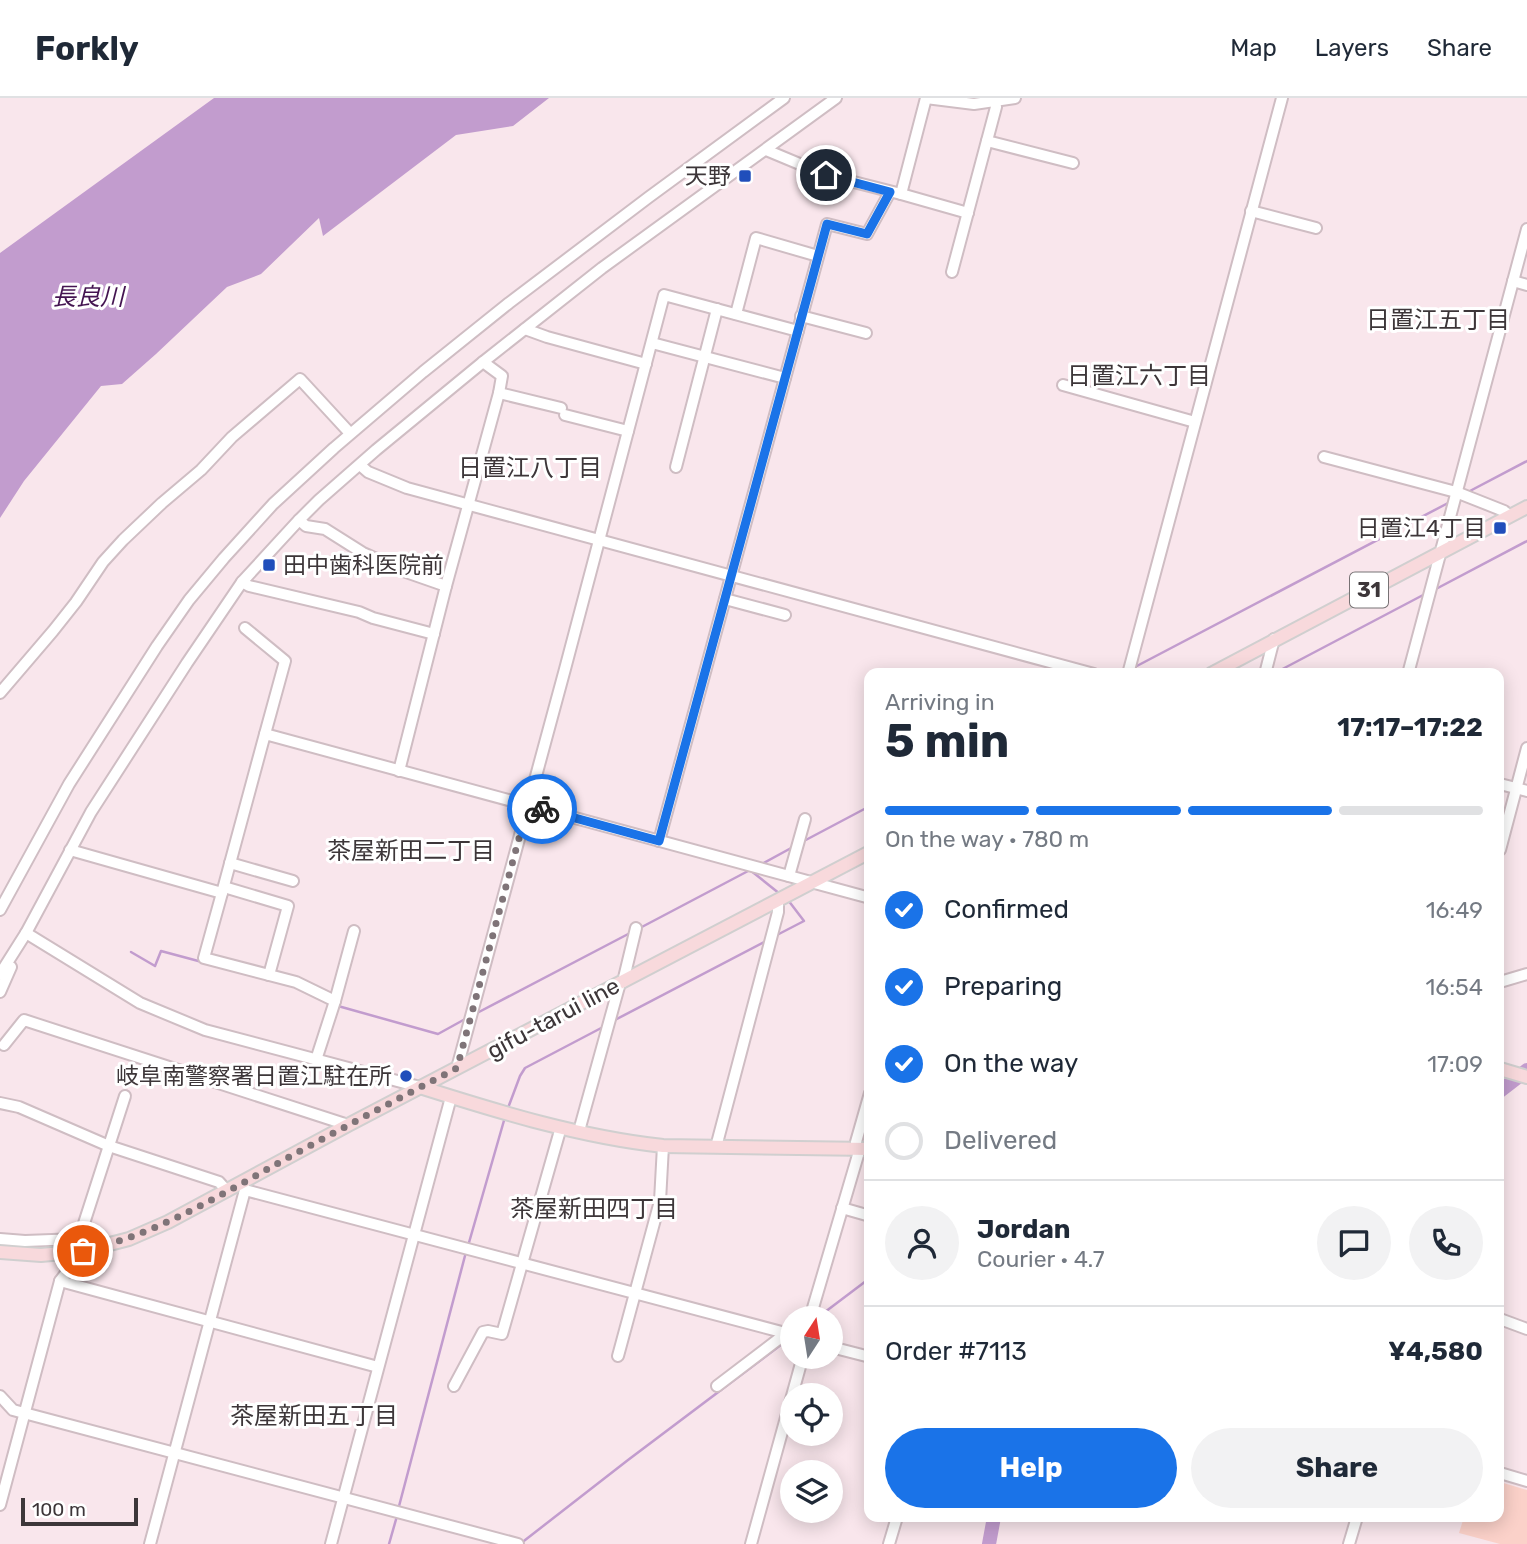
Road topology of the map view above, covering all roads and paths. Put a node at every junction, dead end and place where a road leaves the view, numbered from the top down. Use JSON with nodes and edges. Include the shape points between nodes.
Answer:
{"nodes":[{"id":1,"x":784,"y":98,"type":"edge"},
{"id":2,"x":836,"y":98,"type":"edge"},
{"id":3,"x":926,"y":98,"type":"edge"},
{"id":4,"x":1015,"y":98,"type":"edge"},
{"id":5,"x":1282,"y":98,"type":"edge"},
{"id":6,"x":990,"y":101,"type":"edge"},
{"id":7,"x":988,"y":141,"type":"junction"},
{"id":8,"x":766,"y":149,"type":"junction"},
{"id":9,"x":1073,"y":163,"type":"dead end"},
{"id":10,"x":895,"y":193,"type":"junction"},
{"id":11,"x":1251,"y":211,"type":"junction"},
{"id":12,"x":968,"y":213,"type":"junction"},
{"id":13,"x":1316,"y":228,"type":"dead end"},
{"id":14,"x":1527,"y":229,"type":"edge"},
{"id":15,"x":818,"y":256,"type":"junction"},
{"id":16,"x":952,"y":272,"type":"dead end"},
{"id":17,"x":1513,"y":281,"type":"junction"},
{"id":18,"x":1527,"y":285,"type":"edge"},
{"id":19,"x":718,"y":309,"type":"junction"},
{"id":20,"x":736,"y":314,"type":"junction"},
{"id":21,"x":801,"y":316,"type":"junction"},
{"id":22,"x":525,"y":329,"type":"junction"},
{"id":23,"x":798,"y":331,"type":"junction"},
{"id":24,"x":866,"y":333,"type":"dead end"},
{"id":25,"x":652,"y":343,"type":"junction"},
{"id":26,"x":706,"y":357,"type":"junction"},
{"id":27,"x":483,"y":362,"type":"junction"},
{"id":28,"x":646,"y":364,"type":"junction"},
{"id":29,"x":785,"y":378,"type":"junction"},
{"id":30,"x":1063,"y":386,"type":"dead end"},
{"id":31,"x":499,"y":393,"type":"junction"},
{"id":32,"x":1195,"y":422,"type":"junction"},
{"id":33,"x":346,"y":430,"type":"dead end"},
{"id":34,"x":628,"y":432,"type":"junction"},
{"id":35,"x":1324,"y":457,"type":"dead end"},
{"id":36,"x":360,"y":465,"type":"junction"},
{"id":37,"x":676,"y":467,"type":"dead end"},
{"id":38,"x":1456,"y":492,"type":"junction"},
{"id":39,"x":469,"y":504,"type":"junction"},
{"id":40,"x":1526,"y":508,"type":"edge"},
{"id":41,"x":1510,"y":516,"type":"junction"},
{"id":42,"x":299,"y":520,"type":"junction"},
{"id":43,"x":600,"y":540,"type":"junction"},
{"id":44,"x":1441,"y":551,"type":"junction"},
{"id":45,"x":731,"y":576,"type":"junction"},
{"id":46,"x":242,"y":582,"type":"junction"},
{"id":47,"x":446,"y":586,"type":"junction"},
{"id":48,"x":724,"y":599,"type":"junction"},
{"id":49,"x":785,"y":615,"type":"dead end"},
{"id":50,"x":245,"y":628,"type":"dead end"},
{"id":51,"x":434,"y":634,"type":"junction"},
{"id":52,"x":1274,"y":639,"type":"junction"},
{"id":53,"x":1072,"y":668,"type":"edge"},
{"id":54,"x":1130,"y":668,"type":"edge"},
{"id":55,"x":1222,"y":668,"type":"edge"},
{"id":56,"x":1267,"y":668,"type":"edge"},
{"id":57,"x":1410,"y":668,"type":"edge"},
{"id":58,"x":0,"y":693,"type":"edge"},
{"id":59,"x":265,"y":734,"type":"junction"},
{"id":60,"x":1527,"y":748,"type":"edge"},
{"id":61,"x":398,"y":771,"type":"junction"},
{"id":62,"x":1504,"y":785,"type":"edge"},
{"id":63,"x":1522,"y":790,"type":"edge"},
{"id":64,"x":528,"y":805,"type":"junction"},
{"id":65,"x":805,"y":819,"type":"dead end"},
{"id":66,"x":1504,"y":839,"type":"edge"},
{"id":67,"x":659,"y":841,"type":"junction"},
{"id":68,"x":70,"y":850,"type":"junction"},
{"id":69,"x":864,"y":855,"type":"edge"},
{"id":70,"x":230,"y":863,"type":"junction"},
{"id":71,"x":789,"y":876,"type":"junction"},
{"id":72,"x":293,"y":881,"type":"dead end"},
{"id":73,"x":811,"y":882,"type":"junction"},
{"id":74,"x":223,"y":890,"type":"junction"},
{"id":75,"x":5,"y":894,"type":"edge"},
{"id":76,"x":864,"y":896,"type":"edge"},
{"id":77,"x":778,"y":900,"type":"junction"},
{"id":78,"x":0,"y":910,"type":"edge"},
{"id":79,"x":636,"y":928,"type":"dead end"},
{"id":80,"x":354,"y":931,"type":"dead end"},
{"id":81,"x":26,"y":933,"type":"junction"},
{"id":82,"x":15,"y":951,"type":"junction"},
{"id":83,"x":0,"y":974,"type":"edge"},
{"id":84,"x":1527,"y":974,"type":"edge"},
{"id":85,"x":269,"y":975,"type":"junction"},
{"id":86,"x":1504,"y":981,"type":"edge"},
{"id":87,"x":622,"y":982,"type":"junction"},
{"id":88,"x":0,"y":992,"type":"edge"},
{"id":89,"x":335,"y":1001,"type":"junction"},
{"id":90,"x":1,"y":1048,"type":"edge"},
{"id":91,"x":316,"y":1060,"type":"junction"},
{"id":92,"x":457,"y":1068,"type":"junction"},
{"id":93,"x":1504,"y":1071,"type":"edge"},
{"id":94,"x":1527,"y":1077,"type":"edge"},
{"id":95,"x":420,"y":1087,"type":"junction"},
{"id":96,"x":125,"y":1096,"type":"dead end"},
{"id":97,"x":451,"y":1097,"type":"junction"},
{"id":98,"x":0,"y":1103,"type":"edge"},
{"id":99,"x":864,"y":1114,"type":"edge"},
{"id":100,"x":348,"y":1125,"type":"junction"},
{"id":101,"x":561,"y":1127,"type":"junction"},
{"id":102,"x":579,"y":1131,"type":"junction"},
{"id":103,"x":108,"y":1146,"type":"junction"},
{"id":104,"x":663,"y":1146,"type":"junction"},
{"id":105,"x":716,"y":1147,"type":"junction"},
{"id":106,"x":863,"y":1149,"type":"edge"},
{"id":107,"x":244,"y":1186,"type":"junction"},
{"id":108,"x":227,"y":1191,"type":"junction"},
{"id":109,"x":842,"y":1208,"type":"junction"},
{"id":110,"x":864,"y":1214,"type":"edge"},
{"id":111,"x":414,"y":1234,"type":"junction"},
{"id":112,"x":0,"y":1239,"type":"edge"},
{"id":113,"x":0,"y":1252,"type":"edge"},
{"id":114,"x":71,"y":1262,"type":"dead end"},
{"id":115,"x":522,"y":1264,"type":"junction"},
{"id":116,"x":60,"y":1281,"type":"junction"},
{"id":117,"x":634,"y":1294,"type":"junction"},
{"id":118,"x":813,"y":1306,"type":"edge"},
{"id":119,"x":1504,"y":1320,"type":"edge"},
{"id":120,"x":209,"y":1321,"type":"junction"},
{"id":121,"x":1527,"y":1329,"type":"edge"},
{"id":122,"x":780,"y":1332,"type":"edge"},
{"id":123,"x":780,"y":1338,"type":"edge"},
{"id":124,"x":844,"y":1350,"type":"edge"},
{"id":125,"x":864,"y":1355,"type":"edge"},
{"id":126,"x":618,"y":1356,"type":"dead end"},
{"id":127,"x":378,"y":1367,"type":"junction"},
{"id":128,"x":799,"y":1369,"type":"edge"},
{"id":129,"x":454,"y":1386,"type":"dead end"},
{"id":130,"x":717,"y":1386,"type":"dead end"},
{"id":131,"x":0,"y":1396,"type":"edge"},
{"id":132,"x":24,"y":1413,"type":"junction"},
{"id":133,"x":175,"y":1453,"type":"junction"},
{"id":134,"x":1504,"y":1474,"type":"edge"},
{"id":135,"x":4,"y":1476,"type":"edge"},
{"id":136,"x":1527,"y":1481,"type":"edge"},
{"id":137,"x":343,"y":1498,"type":"junction"},
{"id":138,"x":0,"y":1505,"type":"edge"},
{"id":139,"x":896,"y":1522,"type":"edge"},
{"id":140,"x":1356,"y":1522,"type":"edge"},
{"id":141,"x":150,"y":1544,"type":"edge"},
{"id":142,"x":331,"y":1544,"type":"edge"},
{"id":143,"x":518,"y":1544,"type":"edge"},
{"id":144,"x":751,"y":1544,"type":"edge"},
{"id":145,"x":889,"y":1544,"type":"edge"},
{"id":146,"x":1349,"y":1544,"type":"edge"}],
"edges":[{"from":1,"to":75,"type":"street","via":[[509,303],[273,504],[224,558],[157,646]]},
{"from":2,"to":8,"type":"street"},
{"from":3,"to":6,"type":"street"},
{"from":3,"to":10,"type":"street"},
{"from":4,"to":6,"type":"street"},
{"from":5,"to":11,"type":"street"},
{"from":6,"to":7,"type":"street","via":[[996,107]]},
{"from":7,"to":9,"type":"street"},
{"from":7,"to":12,"type":"street"},
{"from":8,"to":10,"type":"street","via":[[826,175]]},
{"from":8,"to":22,"type":"street"},
{"from":10,"to":12,"type":"street"},
{"from":10,"to":15,"type":"street","via":[[867,234],[827,224]]},
{"from":11,"to":13,"type":"street"},
{"from":11,"to":32,"type":"street"},
{"from":12,"to":16,"type":"street"},
{"from":14,"to":17,"type":"street"},
{"from":15,"to":20,"type":"street","via":[[756,238]]},
{"from":15,"to":21,"type":"street"},
{"from":17,"to":18,"type":"street"},
{"from":17,"to":38,"type":"street"},
{"from":19,"to":20,"type":"street"},
{"from":19,"to":25,"type":"street","via":[[664,295]]},
{"from":19,"to":26,"type":"street"},
{"from":20,"to":23,"type":"street"},
{"from":21,"to":23,"type":"street"},
{"from":21,"to":24,"type":"street"},
{"from":22,"to":27,"type":"street"},
{"from":22,"to":28,"type":"street"},
{"from":23,"to":29,"type":"street"},
{"from":25,"to":26,"type":"street"},
{"from":25,"to":28,"type":"street"},
{"from":26,"to":29,"type":"street"},
{"from":26,"to":37,"type":"street"},
{"from":27,"to":31,"type":"street","via":[[502,376]]},
{"from":27,"to":36,"type":"street"},
{"from":28,"to":34,"type":"street"},
{"from":29,"to":45,"type":"street"},
{"from":30,"to":32,"type":"street"},
{"from":31,"to":34,"type":"street"},
{"from":31,"to":39,"type":"street"},
{"from":32,"to":54,"type":"street"},
{"from":33,"to":58,"type":"street","via":[[300,379],[123,540]]},
{"from":34,"to":43,"type":"street"},
{"from":35,"to":38,"type":"street"},
{"from":36,"to":39,"type":"street","via":[[407,488]]},
{"from":36,"to":42,"type":"street"},
{"from":38,"to":41,"type":"street"},
{"from":38,"to":44,"type":"street"},
{"from":39,"to":43,"type":"street"},
{"from":39,"to":47,"type":"street"},
{"from":40,"to":41,"type":"main road","number":"31"},
{"from":41,"to":44,"type":"main road","number":"31"},
{"from":42,"to":46,"type":"street"},
{"from":42,"to":47,"type":"street","via":[[403,571]]},
{"from":43,"to":45,"type":"street"},
{"from":43,"to":64,"type":"street"},
{"from":44,"to":52,"type":"main road","number":"31"},
{"from":44,"to":57,"type":"street"},
{"from":45,"to":48,"type":"street"},
{"from":45,"to":53,"type":"street"},
{"from":46,"to":51,"type":"street"},
{"from":46,"to":68,"type":"street","via":[[114,774]]},
{"from":47,"to":51,"type":"street"},
{"from":48,"to":49,"type":"street"},
{"from":48,"to":67,"type":"street"},
{"from":50,"to":59,"type":"street","via":[[285,661]]},
{"from":51,"to":61,"type":"street"},
{"from":52,"to":55,"type":"main road","number":"31"},
{"from":52,"to":56,"type":"street"},
{"from":59,"to":61,"type":"street"},
{"from":59,"to":70,"type":"street"},
{"from":60,"to":63,"type":"street"},
{"from":61,"to":64,"type":"street"},
{"from":62,"to":63,"type":"street"},
{"from":63,"to":66,"type":"street"},
{"from":64,"to":67,"type":"street"},
{"from":64,"to":92,"type":"street"},
{"from":65,"to":71,"type":"street"},
{"from":67,"to":71,"type":"street"},
{"from":68,"to":74,"type":"street"},
{"from":68,"to":81,"type":"street"},
{"from":69,"to":73,"type":"main road","name":"gifu-tarui line"},
{"from":70,"to":72,"type":"street"},
{"from":70,"to":74,"type":"street"},
{"from":71,"to":73,"type":"street"},
{"from":73,"to":76,"type":"street"},
{"from":73,"to":77,"type":"main road","name":"gifu-tarui line"},
{"from":74,"to":85,"type":"street","via":[[204,958]]},
{"from":74,"to":85,"type":"street","via":[[288,906]]},
{"from":75,"to":78,"type":"street"},
{"from":77,"to":87,"type":"main road","name":"gifu-tarui line"},
{"from":77,"to":105,"type":"street"},
{"from":79,"to":87,"type":"street"},
{"from":80,"to":89,"type":"street"},
{"from":81,"to":82,"type":"street"},
{"from":81,"to":91,"type":"street","via":[[152,1008],[205,1030]]},
{"from":82,"to":83,"type":"street"},
{"from":82,"to":88,"type":"street"},
{"from":84,"to":86,"type":"street"},
{"from":85,"to":89,"type":"street","via":[[304,985]]},
{"from":87,"to":92,"type":"main road","name":"gifu-tarui line"},
{"from":87,"to":102,"type":"street"},
{"from":89,"to":91,"type":"street"},
{"from":90,"to":100,"type":"street","via":[[24,1020]]},
{"from":91,"to":95,"type":"street"},
{"from":92,"to":95,"type":"main road","name":"gifu-tarui line"},
{"from":93,"to":94,"type":"main road"},
{"from":95,"to":97,"type":"main road"},
{"from":95,"to":100,"type":"main road","name":"gifu-tarui line"},
{"from":96,"to":103,"type":"street"},
{"from":97,"to":101,"type":"main road"},
{"from":97,"to":111,"type":"street"},
{"from":98,"to":103,"type":"street"},
{"from":99,"to":106,"type":"street","via":[[856,1142]]},
{"from":100,"to":107,"type":"main road","name":"gifu-tarui line"},
{"from":101,"to":102,"type":"main road"},
{"from":101,"to":115,"type":"street"},
{"from":102,"to":104,"type":"main road"},
{"from":103,"to":108,"type":"street","via":[[219,1182]]},
{"from":103,"to":112,"type":"street","via":[[79,1240]]},
{"from":104,"to":105,"type":"main road"},
{"from":104,"to":117,"type":"street","via":[[660,1201]]},
{"from":105,"to":106,"type":"main road"},
{"from":106,"to":109,"type":"street"},
{"from":107,"to":108,"type":"main road","name":"gifu-tarui line"},
{"from":107,"to":111,"type":"street"},
{"from":107,"to":120,"type":"street"},
{"from":108,"to":113,"type":"main road","name":"gifu-tarui line","via":[[108,1245],[41,1255]]},
{"from":109,"to":110,"type":"street"},
{"from":109,"to":118,"type":"street"},
{"from":111,"to":115,"type":"street"},
{"from":111,"to":127,"type":"street"},
{"from":114,"to":116,"type":"street"},
{"from":115,"to":117,"type":"street"},
{"from":115,"to":129,"type":"street","via":[[502,1334],[483,1332]]},
{"from":116,"to":120,"type":"street"},
{"from":116,"to":132,"type":"street"},
{"from":117,"to":122,"type":"street"},
{"from":117,"to":126,"type":"street"},
{"from":119,"to":121,"type":"street"},
{"from":120,"to":127,"type":"street"},
{"from":120,"to":133,"type":"street"},
{"from":123,"to":130,"type":"street"},
{"from":124,"to":125,"type":"street"},
{"from":127,"to":137,"type":"street"},
{"from":128,"to":144,"type":"street"},
{"from":131,"to":132,"type":"street","via":[[13,1410]]},
{"from":132,"to":133,"type":"street"},
{"from":132,"to":135,"type":"street"},
{"from":133,"to":137,"type":"street"},
{"from":133,"to":141,"type":"street"},
{"from":134,"to":136,"type":"street"},
{"from":135,"to":138,"type":"street"},
{"from":137,"to":142,"type":"street"},
{"from":137,"to":143,"type":"street"},
{"from":139,"to":145,"type":"street"},
{"from":140,"to":146,"type":"street"}]}
